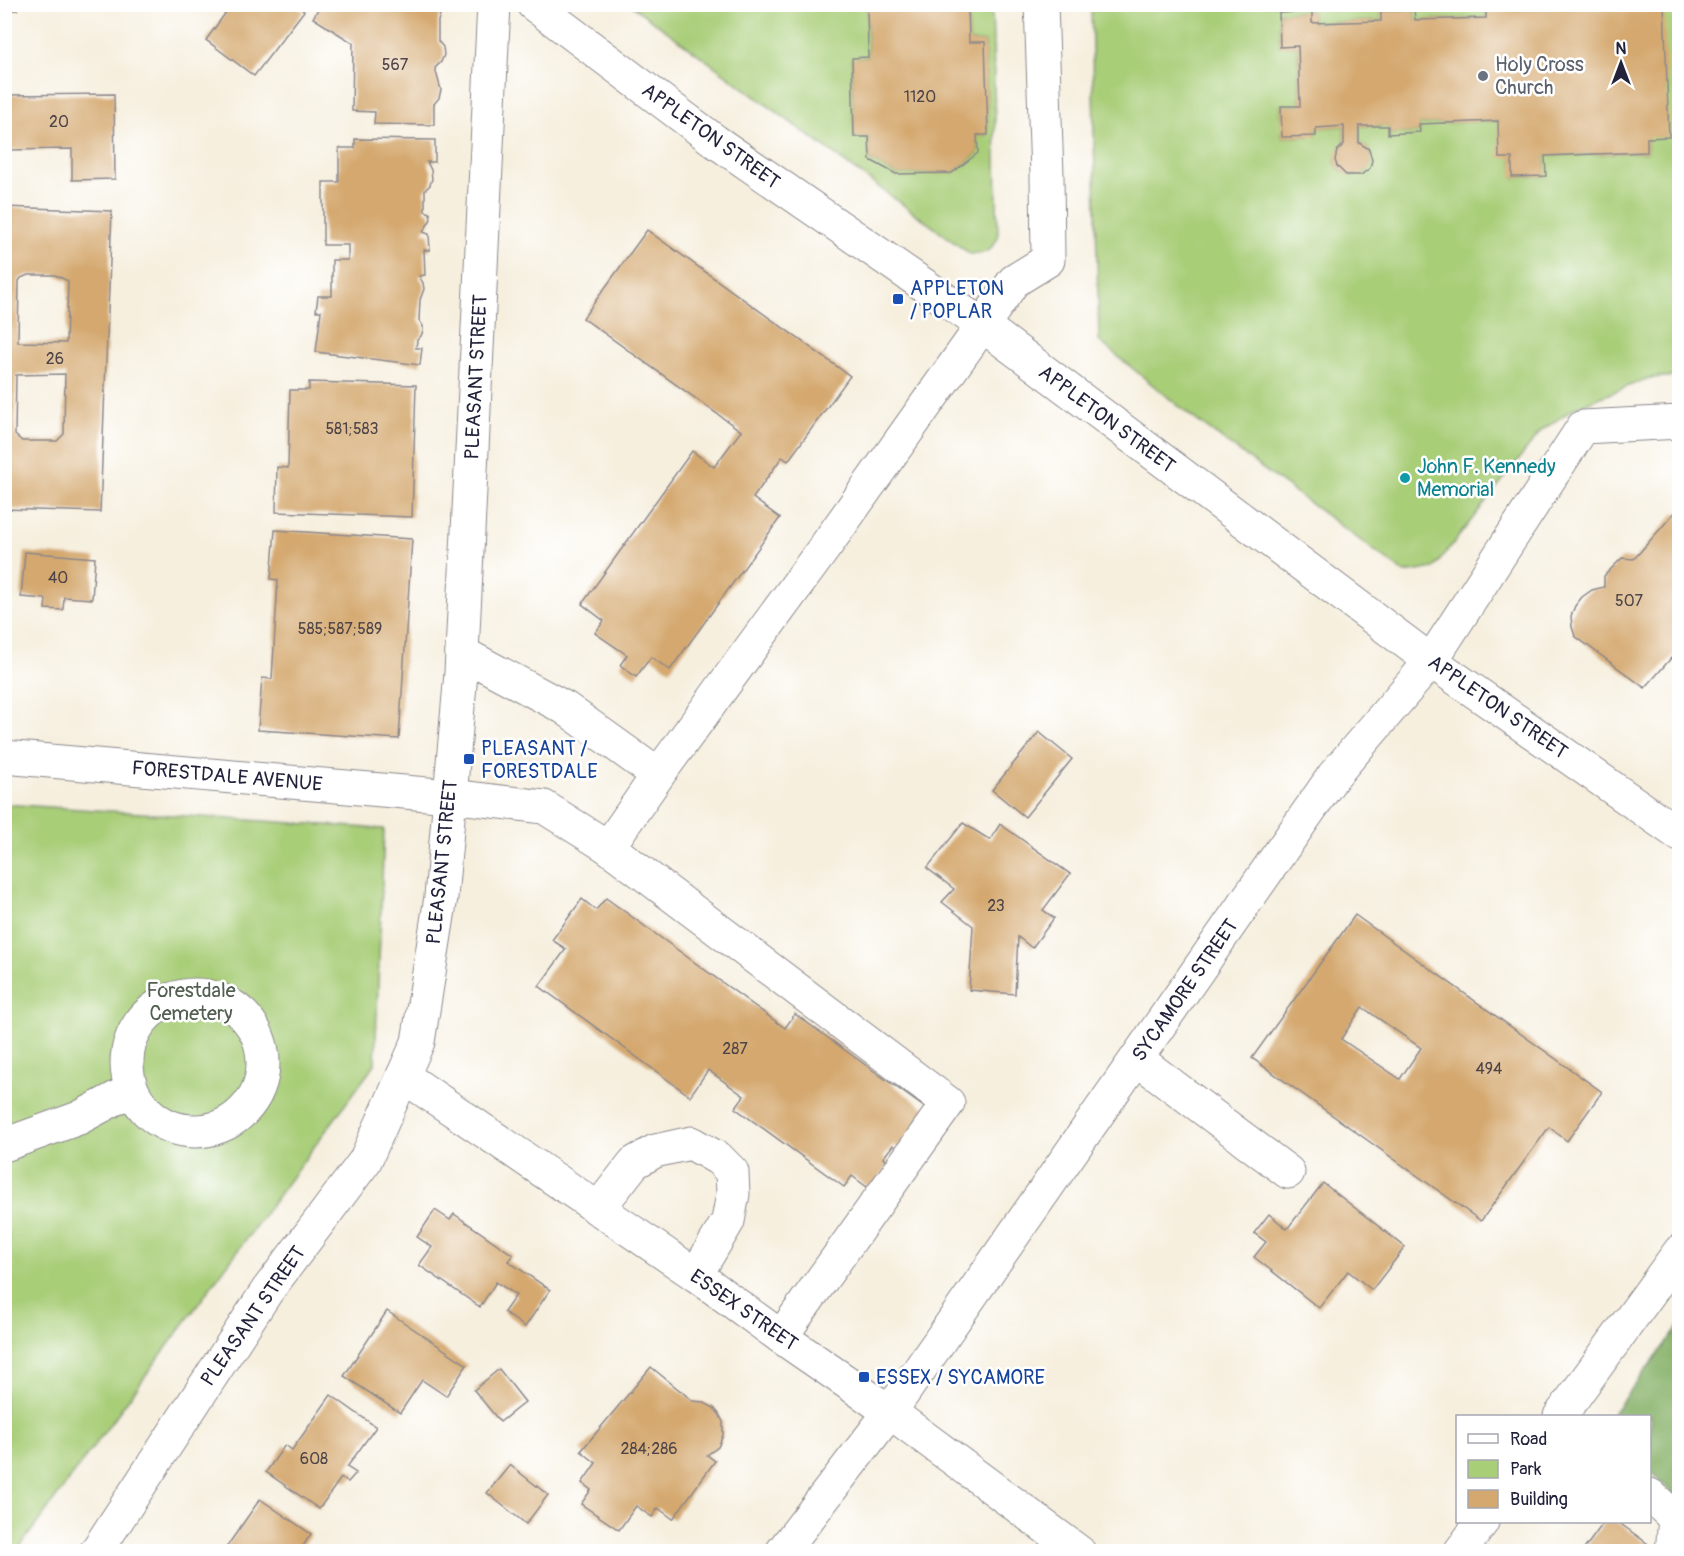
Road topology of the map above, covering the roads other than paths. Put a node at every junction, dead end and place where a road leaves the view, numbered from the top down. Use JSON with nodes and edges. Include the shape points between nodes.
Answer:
{"nodes":[{"id":1,"x":494,"y":4,"type":"edge"},
{"id":2,"x":533,"y":4,"type":"edge"},
{"id":3,"x":1041,"y":4,"type":"edge"},
{"id":4,"x":982,"y":325,"type":"junction"},
{"id":5,"x":1680,"y":422,"type":"edge"},
{"id":6,"x":462,"y":652,"type":"junction"},
{"id":7,"x":1431,"y":661,"type":"junction"},
{"id":8,"x":4,"y":757,"type":"edge"},
{"id":9,"x":658,"y":775,"type":"junction"},
{"id":10,"x":450,"y":796,"type":"junction"},
{"id":11,"x":1680,"y":835,"type":"edge"},
{"id":12,"x":608,"y":847,"type":"junction"},
{"id":13,"x":1137,"y":1059,"type":"junction"},
{"id":14,"x":403,"y":1076,"type":"junction"},
{"id":15,"x":131,"y":1090,"type":"junction"},
{"id":16,"x":4,"y":1145,"type":"edge"},
{"id":17,"x":1288,"y":1172,"type":"dead end"},
{"id":18,"x":597,"y":1209,"type":"junction"},
{"id":19,"x":1680,"y":1251,"type":"edge"},
{"id":20,"x":696,"y":1275,"type":"junction"},
{"id":21,"x":781,"y":1337,"type":"junction"},
{"id":22,"x":890,"y":1412,"type":"junction"},
{"id":23,"x":1561,"y":1415,"type":"edge"},
{"id":24,"x":1651,"y":1496,"type":"edge"},
{"id":25,"x":1481,"y":1523,"type":"edge"},
{"id":26,"x":96,"y":1551,"type":"edge"},
{"id":27,"x":782,"y":1551,"type":"edge"},
{"id":28,"x":1079,"y":1551,"type":"edge"},
{"id":29,"x":1460,"y":1551,"type":"edge"},
{"id":30,"x":1672,"y":1551,"type":"edge"}],
"edges":[{"from":1,"to":6,"type":"street","name":"PLEASANT STREET"},
{"from":2,"to":4,"type":"street","name":"APPLETON STREET","via":[[716,141]]},
{"from":3,"to":4,"type":"street","via":[[1048,260],[1014,282]]},
{"from":4,"to":7,"type":"street","name":"APPLETON STREET"},
{"from":4,"to":9,"type":"street"},
{"from":5,"to":7,"type":"street","name":"SYCAMORE STREET","via":[[1584,427]]},
{"from":6,"to":9,"type":"street","via":[[565,708]]},
{"from":6,"to":10,"type":"street","name":"PLEASANT STREET"},
{"from":7,"to":11,"type":"street","name":"APPLETON STREET"},
{"from":7,"to":13,"type":"street","name":"SYCAMORE STREET","via":[[1334,775]]},
{"from":8,"to":10,"type":"street","name":"FORESTDALE AVENUE"},
{"from":9,"to":12,"type":"street"},
{"from":10,"to":12,"type":"street","name":"FORESTDALE AVENUE","via":[[544,807]]},
{"from":10,"to":14,"type":"street","name":"PLEASANT STREET","via":[[441,897],[418,1042]]},
{"from":12,"to":21,"type":"street","name":"FORESTDALE AVENUE","via":[[948,1103]]},
{"from":13,"to":17,"type":"street"},
{"from":13,"to":22,"type":"street","name":"SYCAMORE STREET"},
{"from":14,"to":18,"type":"street","name":"ESSEX STREET"},
{"from":14,"to":26,"type":"street","name":"PLEASANT STREET","via":[[365,1161],[267,1291]]},
{"from":15,"to":15,"type":"street","via":[[153,1118],[184,1131],[210,1131],[238,1117],[253,1101],[262,1078],[263,1056],[256,1032],[242,1013],[218,998],[192,995],[166,1001],[149,1012],[132,1035],[126,1072]]},
{"from":15,"to":16,"type":"street","via":[[79,1118]]},
{"from":18,"to":20,"type":"street","name":"ESSEX STREET"},
{"from":18,"to":20,"type":"street","via":[[634,1163],[655,1151],[691,1143],[720,1159],[732,1172],[728,1221]]},
{"from":19,"to":23,"type":"street"},
{"from":20,"to":21,"type":"street","name":"ESSEX STREET"},
{"from":21,"to":22,"type":"street","name":"ESSEX STREET"},
{"from":22,"to":27,"type":"street","name":"SYCAMORE STREET"},
{"from":22,"to":28,"type":"street","name":"ESSEX STREET"},
{"from":24,"to":30,"type":"street","via":[[1675,1518]]},
{"from":25,"to":29,"type":"street"}]}
